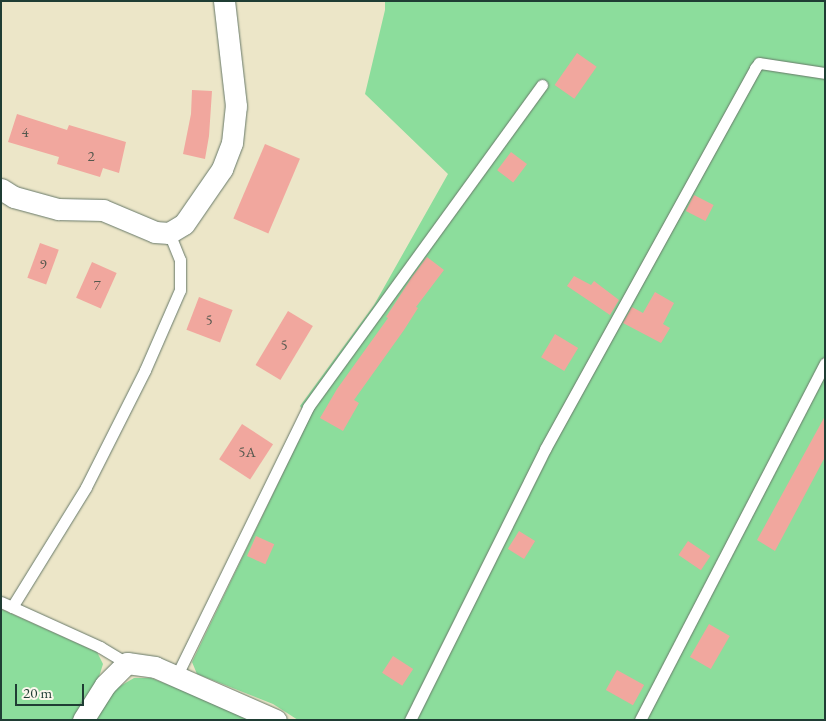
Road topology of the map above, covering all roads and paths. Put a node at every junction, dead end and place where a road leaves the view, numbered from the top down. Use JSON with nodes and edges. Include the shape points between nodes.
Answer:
{"nodes":[{"id":1,"x":224,"y":1,"type":"edge"},
{"id":2,"x":825,"y":73,"type":"edge"},
{"id":3,"x":542,"y":86,"type":"dead end"},
{"id":4,"x":1,"y":190,"type":"edge"},
{"id":5,"x":169,"y":233,"type":"junction"},
{"id":6,"x":825,"y":363,"type":"edge"},
{"id":7,"x":7,"y":604,"type":"edge"},
{"id":8,"x":127,"y":663,"type":"junction"},
{"id":9,"x":176,"y":677,"type":"junction"},
{"id":10,"x":84,"y":720,"type":"edge"},
{"id":11,"x":276,"y":720,"type":"edge"},
{"id":12,"x":410,"y":720,"type":"edge"},
{"id":13,"x":640,"y":720,"type":"edge"}],
"edges":[{"from":1,"to":5,"type":"street","via":[[236,106],[232,143],[222,169],[184,224]]},
{"from":2,"to":12,"type":"lane","via":[[759,63],[755,68],[545,449]]},
{"from":3,"to":9,"type":"lane","via":[[308,407]]},
{"from":4,"to":5,"type":"street","via":[[58,209],[103,210],[155,232]]},
{"from":5,"to":7,"type":"lane","via":[[180,260],[180,290],[145,370],[86,487]]},
{"from":6,"to":13,"type":"lane"},
{"from":7,"to":8,"type":"lane"},
{"from":8,"to":9,"type":"street","via":[[155,667]]},
{"from":8,"to":10,"type":"street","via":[[105,685]]},
{"from":9,"to":11,"type":"street"}]}
